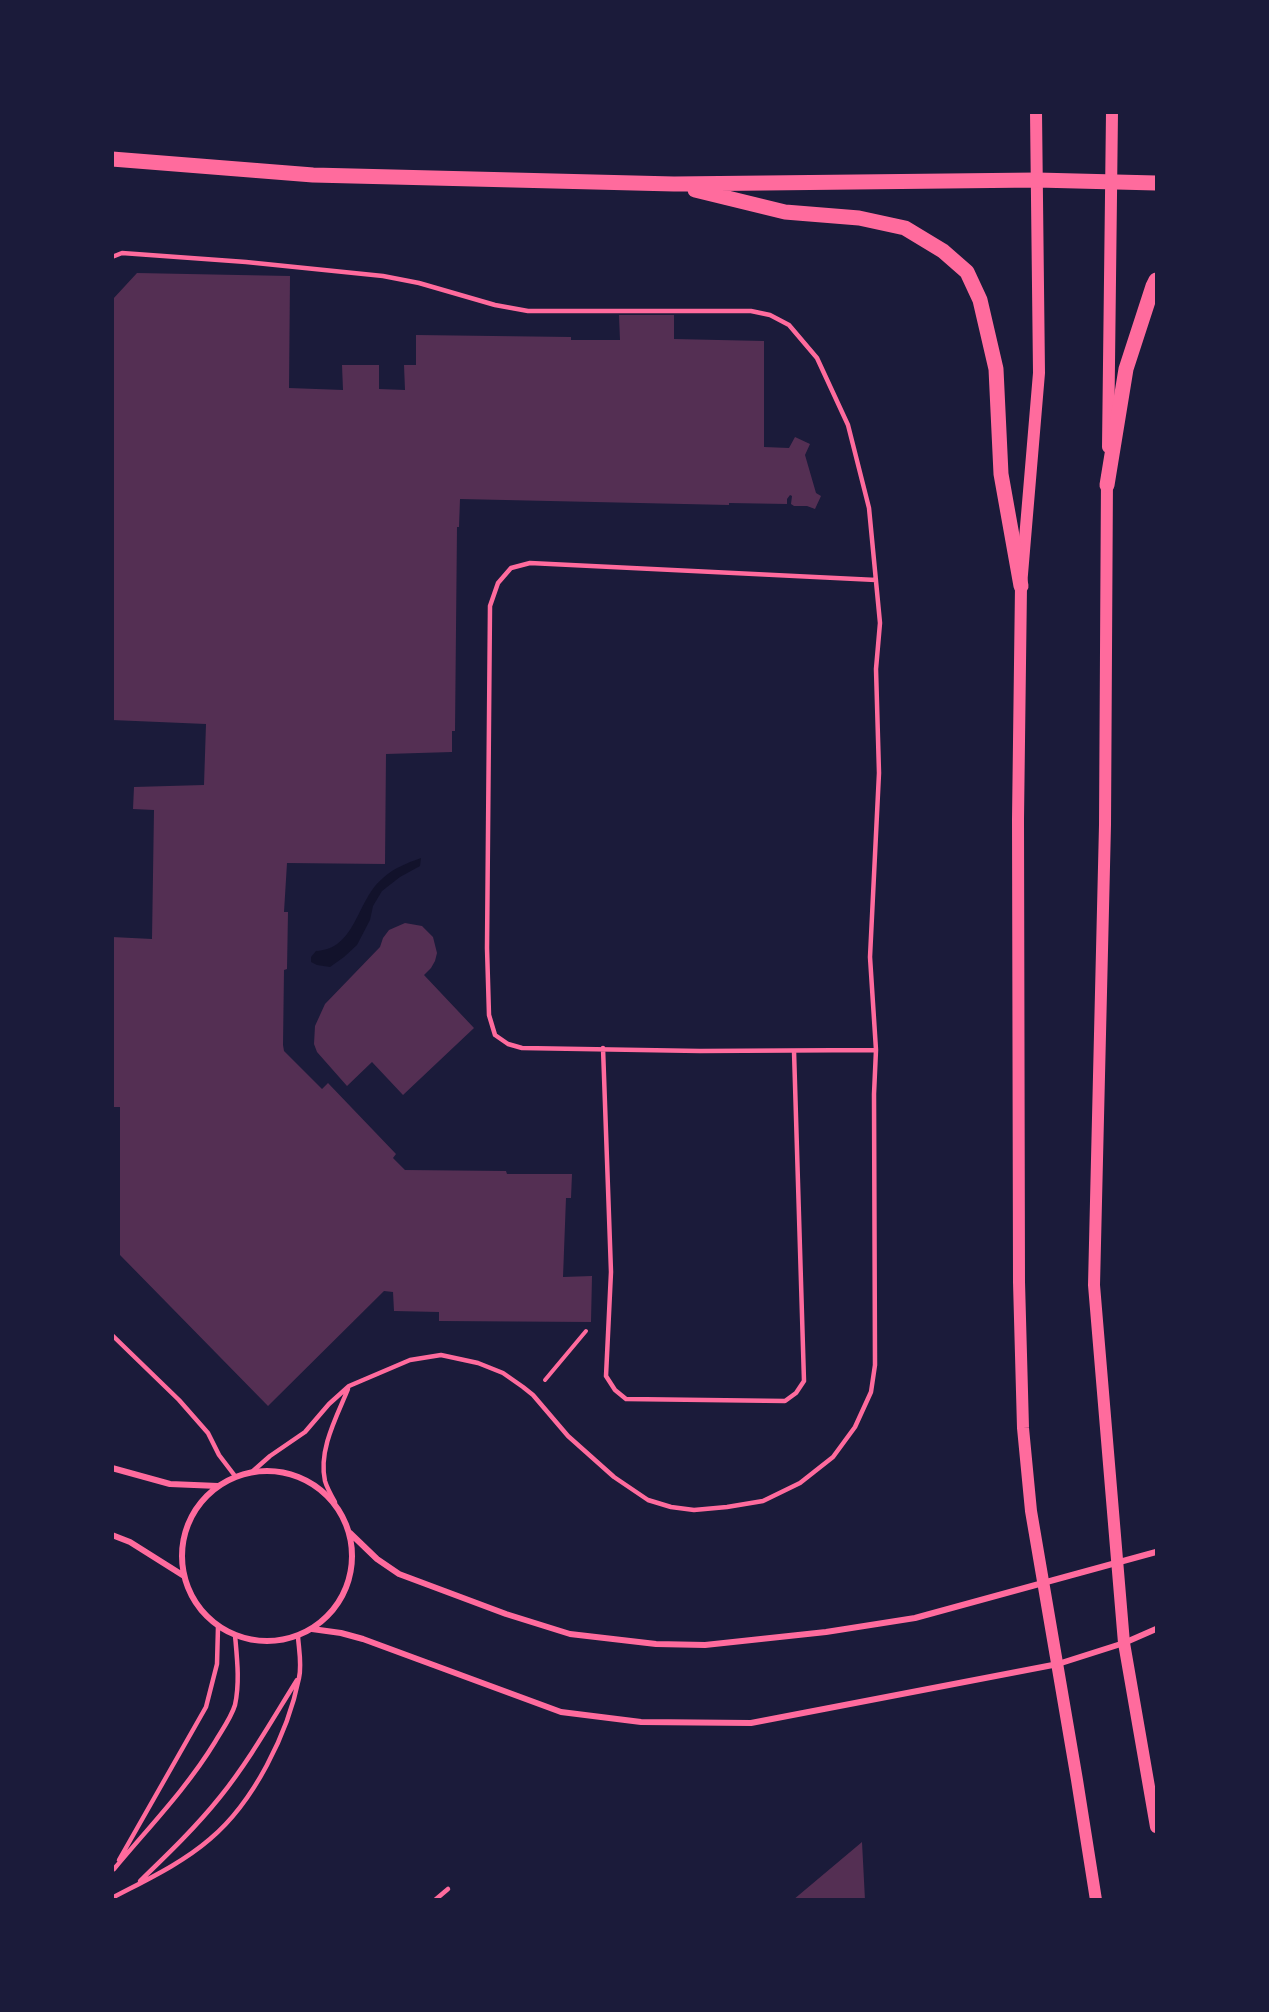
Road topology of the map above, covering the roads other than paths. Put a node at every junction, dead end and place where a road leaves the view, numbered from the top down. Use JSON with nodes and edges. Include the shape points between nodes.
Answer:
{"nodes":[{"id":1,"x":1036,"y":112,"type":"edge"},
{"id":2,"x":1112,"y":112,"type":"edge"},
{"id":3,"x":112,"y":159,"type":"edge"},
{"id":4,"x":1037,"y":180,"type":"junction"},
{"id":5,"x":1112,"y":181,"type":"junction"},
{"id":6,"x":1156,"y":183,"type":"edge"},
{"id":7,"x":674,"y":184,"type":"junction"},
{"id":8,"x":112,"y":257,"type":"edge"},
{"id":9,"x":1156,"y":280,"type":"edge"},
{"id":10,"x":1107,"y":485,"type":"junction"},
{"id":11,"x":876,"y":580,"type":"junction"},
{"id":12,"x":1021,"y":586,"type":"junction"},
{"id":13,"x":603,"y":1048,"type":"junction"},
{"id":14,"x":876,"y":1050,"type":"junction"},
{"id":15,"x":794,"y":1051,"type":"junction"},
{"id":16,"x":112,"y":1335,"type":"edge"},
{"id":17,"x":349,"y":1386,"type":"junction"},
{"id":18,"x":112,"y":1468,"type":"edge"},
{"id":19,"x":252,"y":1472,"type":"junction"},
{"id":20,"x":235,"y":1476,"type":"junction"},
{"id":21,"x":218,"y":1486,"type":"junction"},
{"id":22,"x":334,"y":1502,"type":"junction"},
{"id":23,"x":350,"y":1533,"type":"junction"},
{"id":24,"x":112,"y":1535,"type":"edge"},
{"id":25,"x":1156,"y":1552,"type":"edge"},
{"id":26,"x":1118,"y":1562,"type":"junction"},
{"id":27,"x":184,"y":1576,"type":"junction"},
{"id":28,"x":1043,"y":1582,"type":"junction"},
{"id":29,"x":218,"y":1627,"type":"junction"},
{"id":30,"x":312,"y":1629,"type":"junction"},
{"id":31,"x":1156,"y":1629,"type":"edge"},
{"id":32,"x":235,"y":1635,"type":"junction"},
{"id":33,"x":298,"y":1637,"type":"junction"},
{"id":34,"x":1124,"y":1643,"type":"junction"},
{"id":35,"x":1058,"y":1664,"type":"junction"},
{"id":36,"x":300,"y":1676,"type":"junction"},
{"id":37,"x":1156,"y":1827,"type":"edge"},
{"id":38,"x":113,"y":1871,"type":"edge"},
{"id":39,"x":137,"y":1885,"type":"junction"},
{"id":40,"x":448,"y":1889,"type":"dead end"},
{"id":41,"x":112,"y":1898,"type":"edge"},
{"id":42,"x":435,"y":1899,"type":"edge"},
{"id":43,"x":1096,"y":1899,"type":"edge"}],
"edges":[{"from":1,"to":4,"type":"main road"},
{"from":2,"to":5,"type":"main road"},
{"from":3,"to":7,"type":"main road","via":[[313,175]]},
{"from":4,"to":5,"type":"main road"},
{"from":4,"to":7,"type":"main road"},
{"from":4,"to":12,"type":"main road","via":[[1039,373]]},
{"from":5,"to":6,"type":"main road"},
{"from":5,"to":10,"type":"main road"},
{"from":7,"to":12,"type":"main road","via":[[785,212],[859,218],[905,228],[943,251],[967,272],[980,300],[996,369],[1001,474]]},
{"from":8,"to":11,"type":"lane","via":[[122,253],[383,276],[528,311],[751,311],[770,315],[789,325],[817,358],[848,425],[869,507]]},
{"from":9,"to":10,"type":"main road","via":[[1126,369]]},
{"from":10,"to":26,"type":"main road","via":[[1105,825],[1094,1285]]},
{"from":11,"to":13,"type":"lane","via":[[530,563],[511,568],[498,583],[490,606],[489,1015],[495,1035],[508,1044],[522,1048]]},
{"from":11,"to":14,"type":"lane","via":[[880,622],[876,669],[879,773],[870,957]]},
{"from":12,"to":28,"type":"main road","via":[[1020,1293],[1023,1428]]},
{"from":13,"to":15,"type":"lane"},
{"from":13,"to":15,"type":"lane","via":[[611,1272],[606,1376],[626,1399],[785,1401],[796,1394],[804,1381]]},
{"from":14,"to":15,"type":"lane"},
{"from":14,"to":17,"type":"lane","via":[[875,1365],[871,1392],[855,1427],[833,1457],[800,1484],[764,1501],[727,1508],[671,1507],[648,1500],[614,1477],[568,1436],[533,1395],[503,1374],[478,1363],[441,1355],[410,1360]]},
{"from":16,"to":20,"type":"lane","via":[[208,1433]]},
{"from":17,"to":19,"type":"lane","via":[[305,1432]]},
{"from":17,"to":22,"type":"lane","via":[[326,1449],[323,1469]]},
{"from":18,"to":21,"type":"street","via":[[170,1484]]},
{"from":19,"to":20,"type":"street"},
{"from":19,"to":22,"type":"street","via":[[298,1476],[318,1486]]},
{"from":20,"to":21,"type":"street"},
{"from":21,"to":27,"type":"street","via":[[200,1504],[187,1526],[182,1551]]},
{"from":22,"to":23,"type":"street"},
{"from":23,"to":28,"type":"street","via":[[399,1574],[506,1614],[570,1634],[656,1644],[705,1645],[915,1618]]},
{"from":23,"to":30,"type":"street","via":[[353,1560],[347,1587],[333,1611]]},
{"from":24,"to":27,"type":"street"},
{"from":25,"to":26,"type":"street"},
{"from":26,"to":28,"type":"street"},
{"from":26,"to":34,"type":"main road"},
{"from":27,"to":29,"type":"street","via":[[192,1598]]},
{"from":28,"to":35,"type":"main road"},
{"from":29,"to":32,"type":"street"},
{"from":29,"to":38,"type":"lane","via":[[217,1665],[206,1707]]},
{"from":30,"to":33,"type":"street"},
{"from":30,"to":35,"type":"street","via":[[363,1639],[561,1712],[641,1722],[751,1723]]},
{"from":31,"to":34,"type":"street"},
{"from":32,"to":33,"type":"street","via":[[267,1642]]},
{"from":32,"to":38,"type":"lane","via":[[238,1668],[229,1720],[198,1770]]},
{"from":33,"to":36,"type":"lane"},
{"from":34,"to":35,"type":"street"},
{"from":34,"to":37,"type":"main road"},
{"from":35,"to":43,"type":"main road"},
{"from":36,"to":39,"type":"lane","via":[[221,1796]]},
{"from":36,"to":39,"type":"lane","via":[[290,1711],[263,1774],[241,1807],[211,1838]]},
{"from":39,"to":41,"type":"lane"},
{"from":40,"to":42,"type":"lane"}]}
